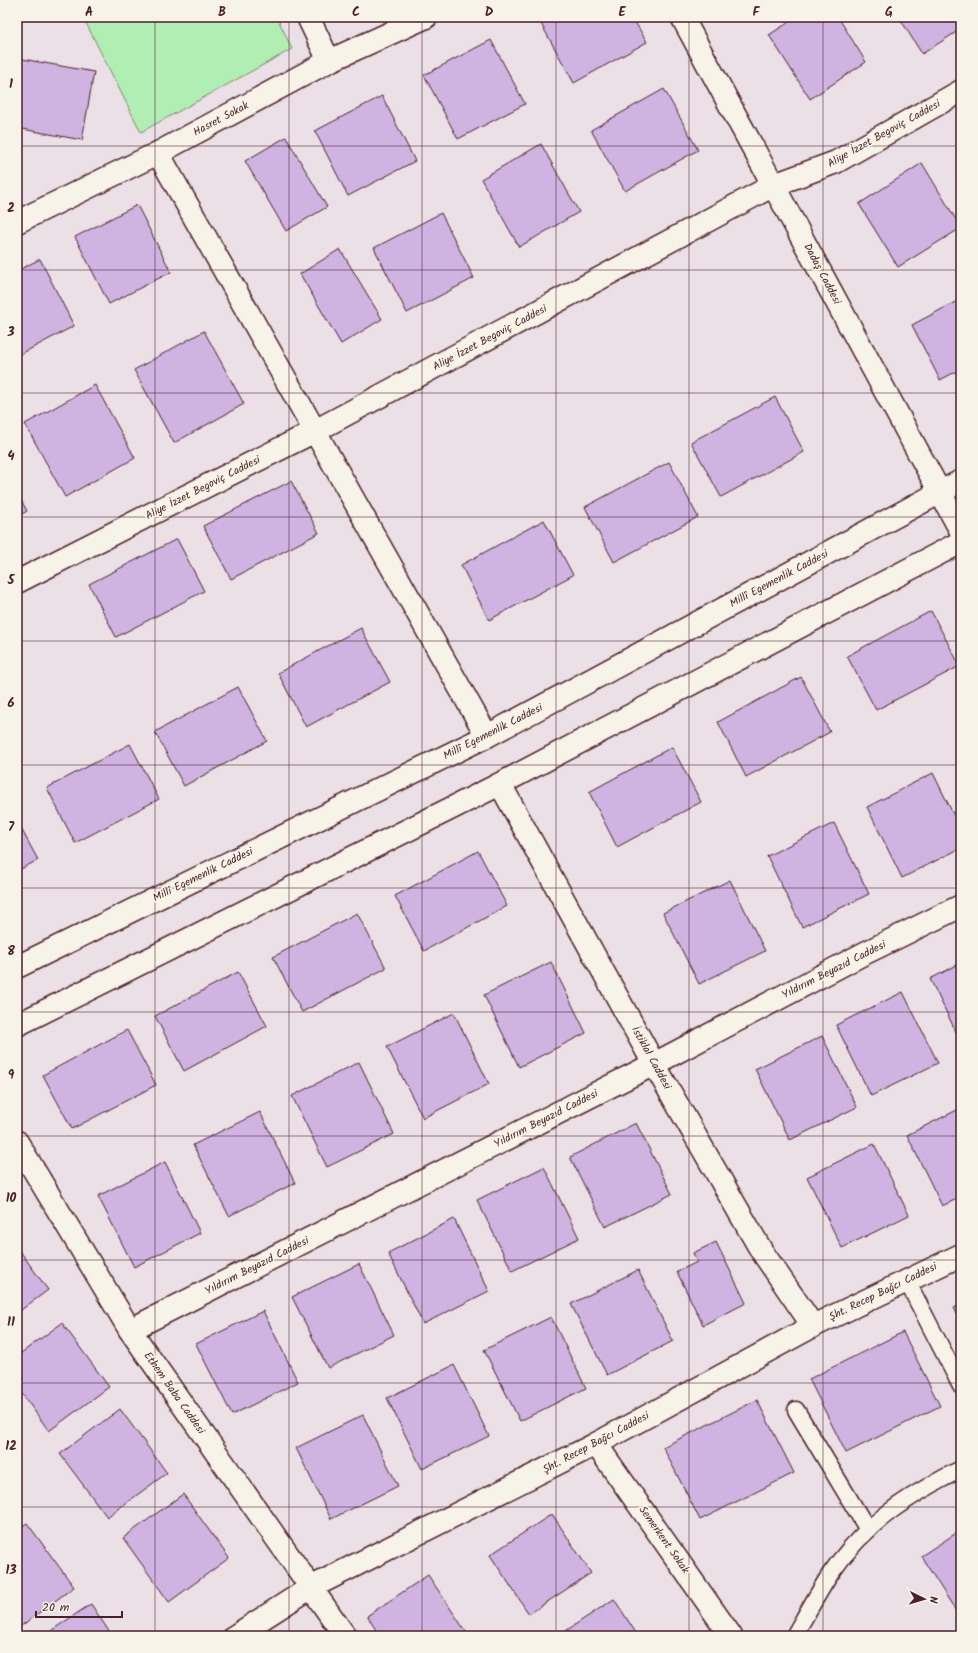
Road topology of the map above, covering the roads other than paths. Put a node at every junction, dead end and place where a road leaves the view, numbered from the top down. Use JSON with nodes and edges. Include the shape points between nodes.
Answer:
{"nodes":[{"id":1,"x":308,"y":17,"type":"edge"},
{"id":2,"x":426,"y":17,"type":"edge"},
{"id":3,"x":682,"y":17,"type":"edge"},
{"id":4,"x":329,"y":61,"type":"junction"},
{"id":5,"x":961,"y":91,"type":"edge"},
{"id":6,"x":158,"y":153,"type":"junction"},
{"id":7,"x":774,"y":185,"type":"junction"},
{"id":8,"x":17,"y":222,"type":"edge"},
{"id":9,"x":315,"y":432,"type":"junction"},
{"id":10,"x":961,"y":481,"type":"edge"},
{"id":11,"x":940,"y":493,"type":"junction"},
{"id":12,"x":961,"y":531,"type":"edge"},
{"id":13,"x":961,"y":542,"type":"edge"},
{"id":14,"x":17,"y":582,"type":"edge"},
{"id":15,"x":487,"y":736,"type":"junction"},
{"id":16,"x":500,"y":784,"type":"junction"},
{"id":17,"x":961,"y":906,"type":"edge"},
{"id":18,"x":17,"y":967,"type":"edge"},
{"id":19,"x":17,"y":1025,"type":"edge"},
{"id":20,"x":654,"y":1064,"type":"junction"},
{"id":21,"x":17,"y":1142,"type":"edge"},
{"id":22,"x":961,"y":1255,"type":"edge"},
{"id":23,"x":907,"y":1281,"type":"junction"},
{"id":24,"x":813,"y":1326,"type":"junction"},
{"id":25,"x":130,"y":1330,"type":"junction"},
{"id":26,"x":961,"y":1386,"type":"edge"},
{"id":27,"x":796,"y":1410,"type":"dead end"},
{"id":28,"x":596,"y":1444,"type":"junction"},
{"id":29,"x":961,"y":1468,"type":"edge"},
{"id":30,"x":868,"y":1530,"type":"junction"},
{"id":31,"x":310,"y":1588,"type":"junction"},
{"id":32,"x":235,"y":1636,"type":"edge"},
{"id":33,"x":345,"y":1636,"type":"edge"},
{"id":34,"x":731,"y":1636,"type":"edge"},
{"id":35,"x":794,"y":1636,"type":"edge"}],
"edges":[{"from":1,"to":4,"type":"street"},
{"from":2,"to":4,"type":"street","name":"Hasret Sokak"},
{"from":3,"to":7,"type":"street","name":"Dadaş Caddesi"},
{"from":4,"to":6,"type":"street","name":"Hasret Sokak"},
{"from":5,"to":7,"type":"street","name":"Aliye İzzet Begoviç Caddesi","via":[[836,162]]},
{"from":6,"to":8,"type":"street","name":"Hasret Sokak"},
{"from":6,"to":9,"type":"street"},
{"from":7,"to":9,"type":"street","name":"Aliye İzzet Begoviç Caddesi"},
{"from":7,"to":11,"type":"street","name":"Dadaş Caddesi"},
{"from":9,"to":14,"type":"street","name":"Aliye İzzet Begoviç Caddesi"},
{"from":9,"to":15,"type":"street"},
{"from":10,"to":11,"type":"street","name":"Millî Egemenlik Caddesi"},
{"from":11,"to":12,"type":"street","name":"Dadaş Caddesi"},
{"from":11,"to":15,"type":"street","name":"Millî Egemenlik Caddesi"},
{"from":13,"to":16,"type":"street"},
{"from":15,"to":18,"type":"street","name":"Millî Egemenlik Caddesi"},
{"from":16,"to":19,"type":"street"},
{"from":16,"to":20,"type":"street","name":"İstiklal Caddesi"},
{"from":17,"to":20,"type":"street","name":"Yıldırım Beyazıd Caddesi","via":[[863,954]]},
{"from":20,"to":24,"type":"street","name":"İstiklal Caddesi","via":[[761,1250]]},
{"from":20,"to":25,"type":"street","name":"Yıldırım Beyazıd Caddesi"},
{"from":21,"to":25,"type":"street","name":"Ethem Baba Caddesi"},
{"from":22,"to":23,"type":"street","name":"Şht. Recep Bağcı Caddesi"},
{"from":23,"to":24,"type":"street","name":"Şht. Recep Bağcı Caddesi"},
{"from":23,"to":26,"type":"lane"},
{"from":24,"to":28,"type":"street","name":"Şht. Recep Bağcı Caddesi"},
{"from":25,"to":31,"type":"street","name":"Ethem Baba Caddesi"},
{"from":27,"to":30,"type":"lane"},
{"from":28,"to":31,"type":"street","name":"Şht. Recep Bağcı Caddesi"},
{"from":28,"to":34,"type":"street","name":"Semerkent Sokak"},
{"from":29,"to":30,"type":"lane","via":[[918,1491]]},
{"from":30,"to":35,"type":"lane","via":[[831,1573]]},
{"from":31,"to":32,"type":"street","name":"Şht. Recep Bağcı Caddesi"},
{"from":31,"to":33,"type":"street","name":"Ethem Baba Caddesi"}]}
